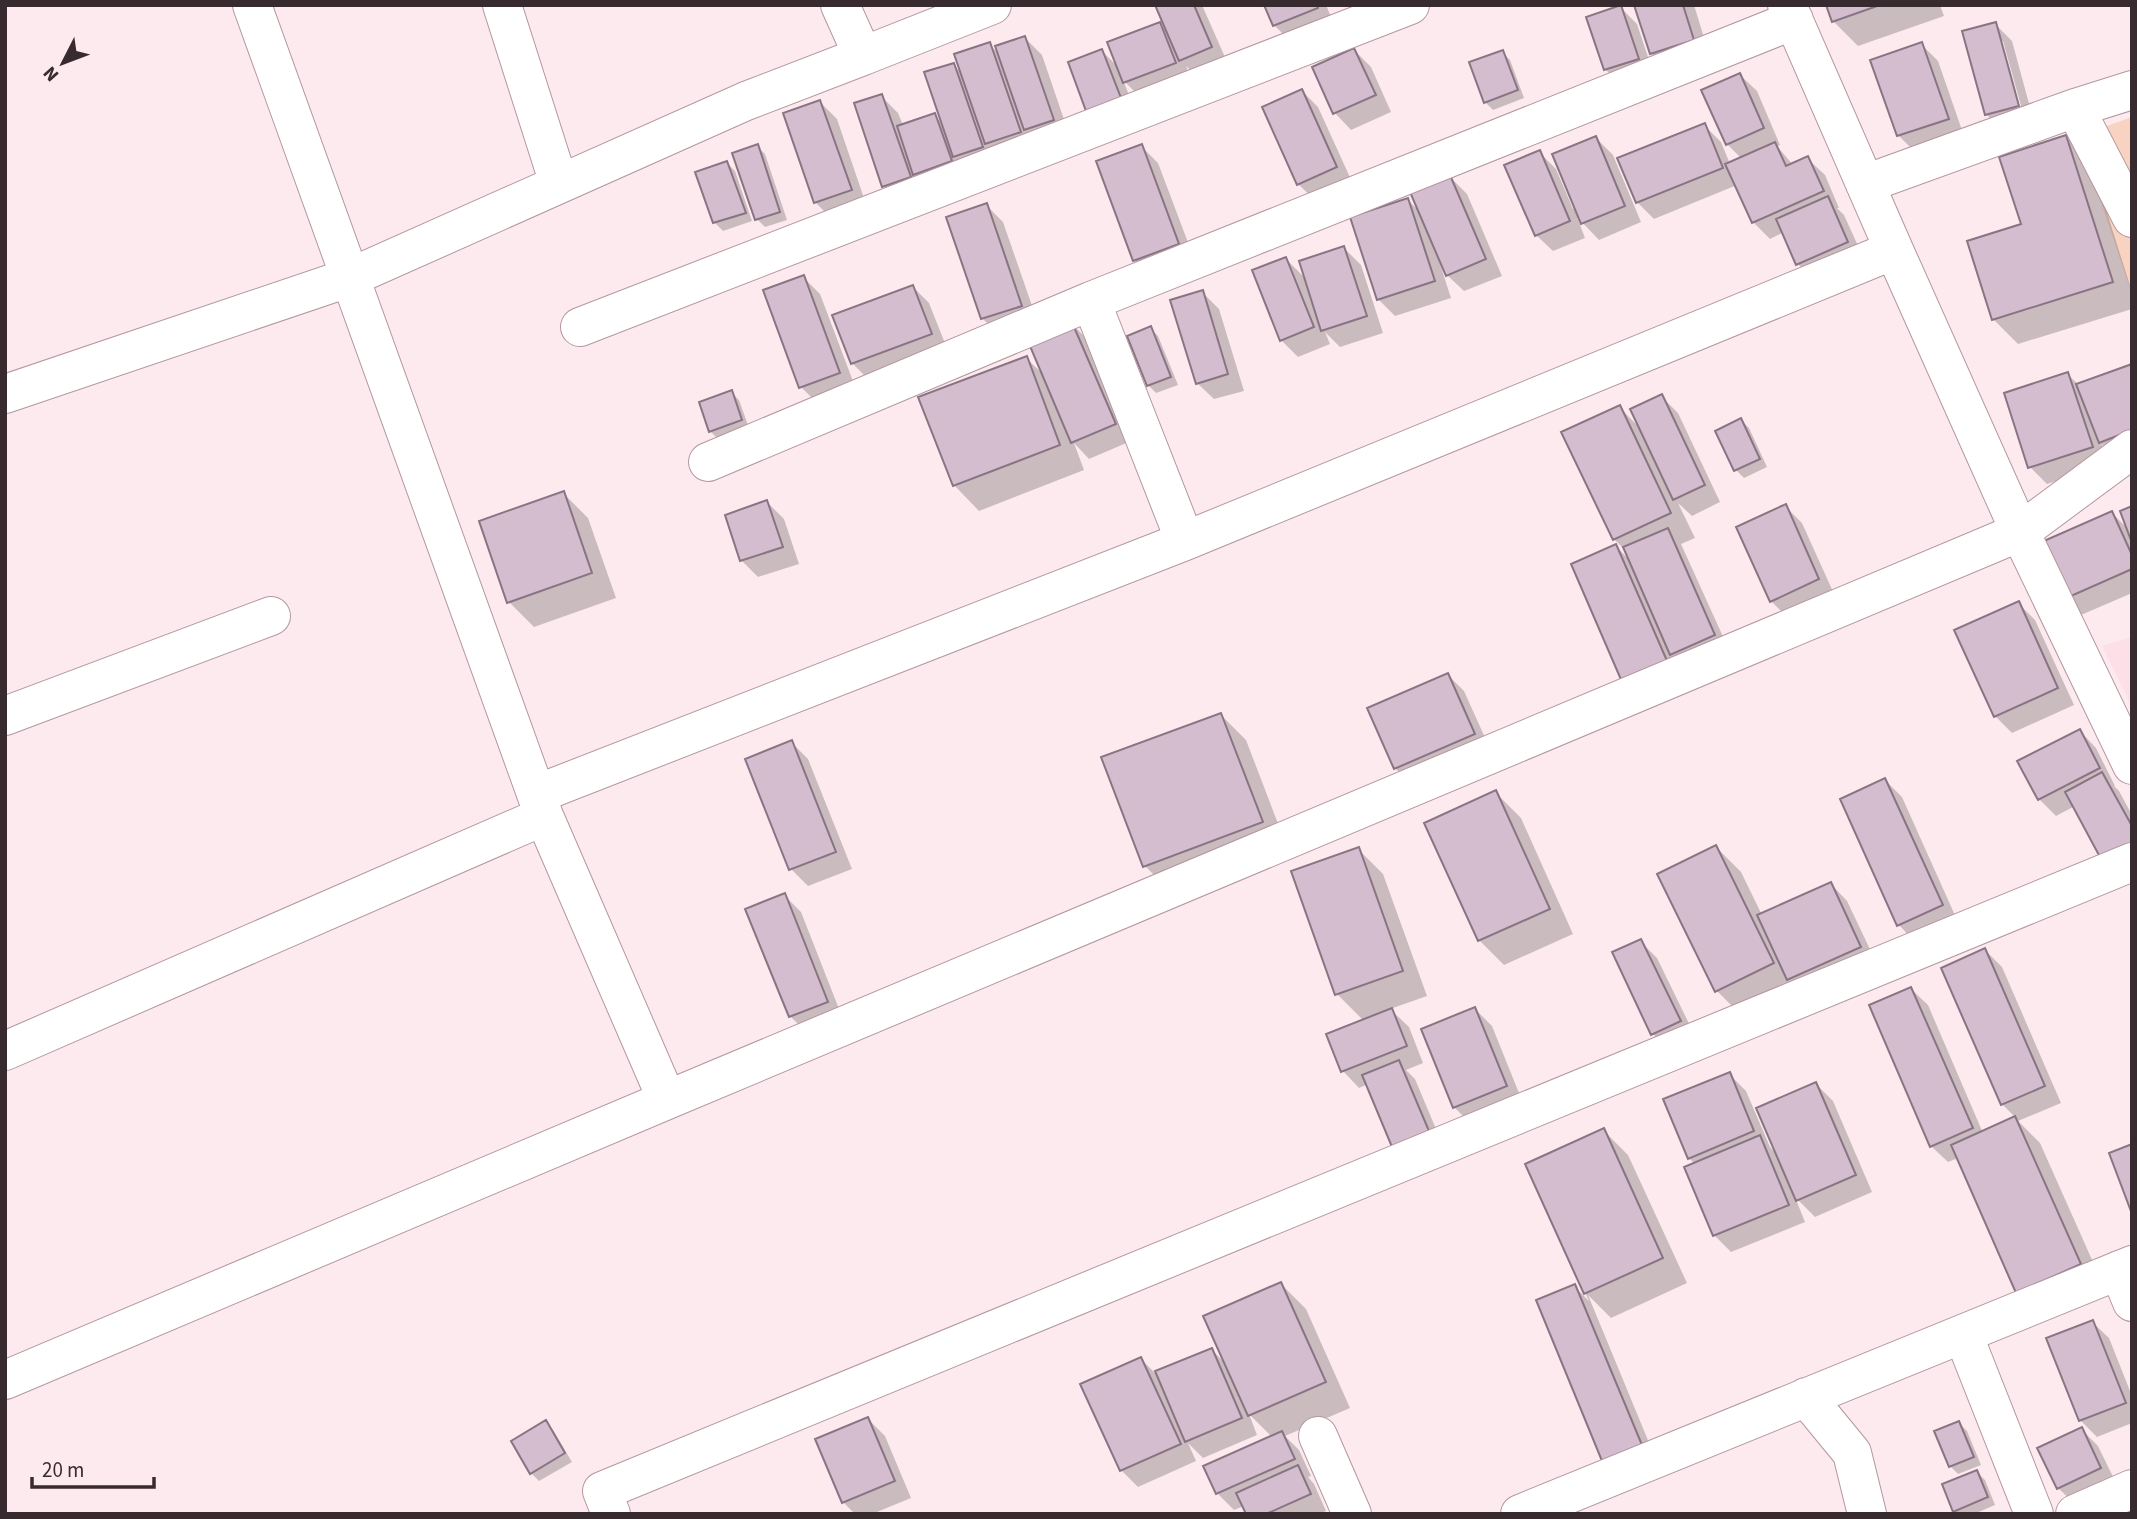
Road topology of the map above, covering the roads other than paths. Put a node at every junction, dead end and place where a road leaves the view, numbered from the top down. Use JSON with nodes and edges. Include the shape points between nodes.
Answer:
{"nodes":[{"id":1,"x":252,"y":5,"type":"edge"},
{"id":2,"x":502,"y":5,"type":"edge"},
{"id":3,"x":840,"y":5,"type":"edge"},
{"id":4,"x":992,"y":5,"type":"edge"},
{"id":5,"x":1410,"y":5,"type":"edge"},
{"id":6,"x":1791,"y":13,"type":"edge"},
{"id":7,"x":863,"y":56,"type":"junction"},
{"id":8,"x":2132,"y":90,"type":"edge"},
{"id":9,"x":2074,"y":108,"type":"junction"},
{"id":10,"x":559,"y":184,"type":"junction"},
{"id":11,"x":1865,"y":184,"type":"junction"},
{"id":12,"x":2132,"y":218,"type":"edge"},
{"id":13,"x":1894,"y":250,"type":"junction"},
{"id":14,"x":351,"y":277,"type":"junction"},
{"id":15,"x":1091,"y":301,"type":"junction"},
{"id":16,"x":580,"y":327,"type":"dead end"},
{"id":17,"x":5,"y":394,"type":"edge"},
{"id":18,"x":2132,"y":449,"type":"edge"},
{"id":19,"x":708,"y":462,"type":"dead end"},
{"id":20,"x":2020,"y":532,"type":"junction"},
{"id":21,"x":1185,"y":541,"type":"junction"},
{"id":22,"x":271,"y":616,"type":"dead end"},
{"id":23,"x":5,"y":716,"type":"edge"},
{"id":24,"x":2132,"y":765,"type":"edge"},
{"id":25,"x":541,"y":805,"type":"junction"},
{"id":26,"x":2132,"y":862,"type":"edge"},
{"id":27,"x":5,"y":1051,"type":"edge"},
{"id":28,"x":667,"y":1100,"type":"junction"},
{"id":29,"x":2127,"y":1279,"type":"edge"},
{"id":30,"x":1963,"y":1334,"type":"junction"},
{"id":31,"x":5,"y":1380,"type":"edge"},
{"id":32,"x":1806,"y":1397,"type":"junction"},
{"id":33,"x":1318,"y":1436,"type":"dead end"},
{"id":34,"x":2132,"y":1489,"type":"edge"},
{"id":35,"x":2082,"y":1513,"type":"edge"},
{"id":36,"x":611,"y":1514,"type":"edge"},
{"id":37,"x":1352,"y":1514,"type":"edge"},
{"id":38,"x":1520,"y":1514,"type":"edge"},
{"id":39,"x":1867,"y":1514,"type":"edge"},
{"id":40,"x":2034,"y":1514,"type":"edge"}],
"edges":[{"from":1,"to":14,"type":"street"},
{"from":2,"to":10,"type":"street"},
{"from":3,"to":7,"type":"street"},
{"from":4,"to":7,"type":"street"},
{"from":5,"to":16,"type":"street"},
{"from":6,"to":11,"type":"street"},
{"from":6,"to":15,"type":"street"},
{"from":7,"to":10,"type":"street","via":[[746,101]]},
{"from":8,"to":9,"type":"street"},
{"from":9,"to":11,"type":"street"},
{"from":9,"to":12,"type":"street"},
{"from":10,"to":14,"type":"street"},
{"from":11,"to":13,"type":"street"},
{"from":13,"to":20,"type":"street"},
{"from":13,"to":21,"type":"street"},
{"from":14,"to":17,"type":"street"},
{"from":14,"to":25,"type":"street"},
{"from":15,"to":19,"type":"street"},
{"from":15,"to":21,"type":"street"},
{"from":18,"to":20,"type":"street"},
{"from":20,"to":24,"type":"street"},
{"from":20,"to":28,"type":"street"},
{"from":21,"to":25,"type":"street"},
{"from":22,"to":23,"type":"street"},
{"from":25,"to":27,"type":"street"},
{"from":25,"to":28,"type":"street"},
{"from":26,"to":36,"type":"street","via":[[602,1491]]},
{"from":28,"to":31,"type":"street"},
{"from":29,"to":30,"type":"street"},
{"from":30,"to":32,"type":"street"},
{"from":30,"to":40,"type":"street"},
{"from":32,"to":38,"type":"street"},
{"from":32,"to":39,"type":"street","via":[[1852,1453]]},
{"from":33,"to":37,"type":"street"},
{"from":34,"to":35,"type":"street"}]}
